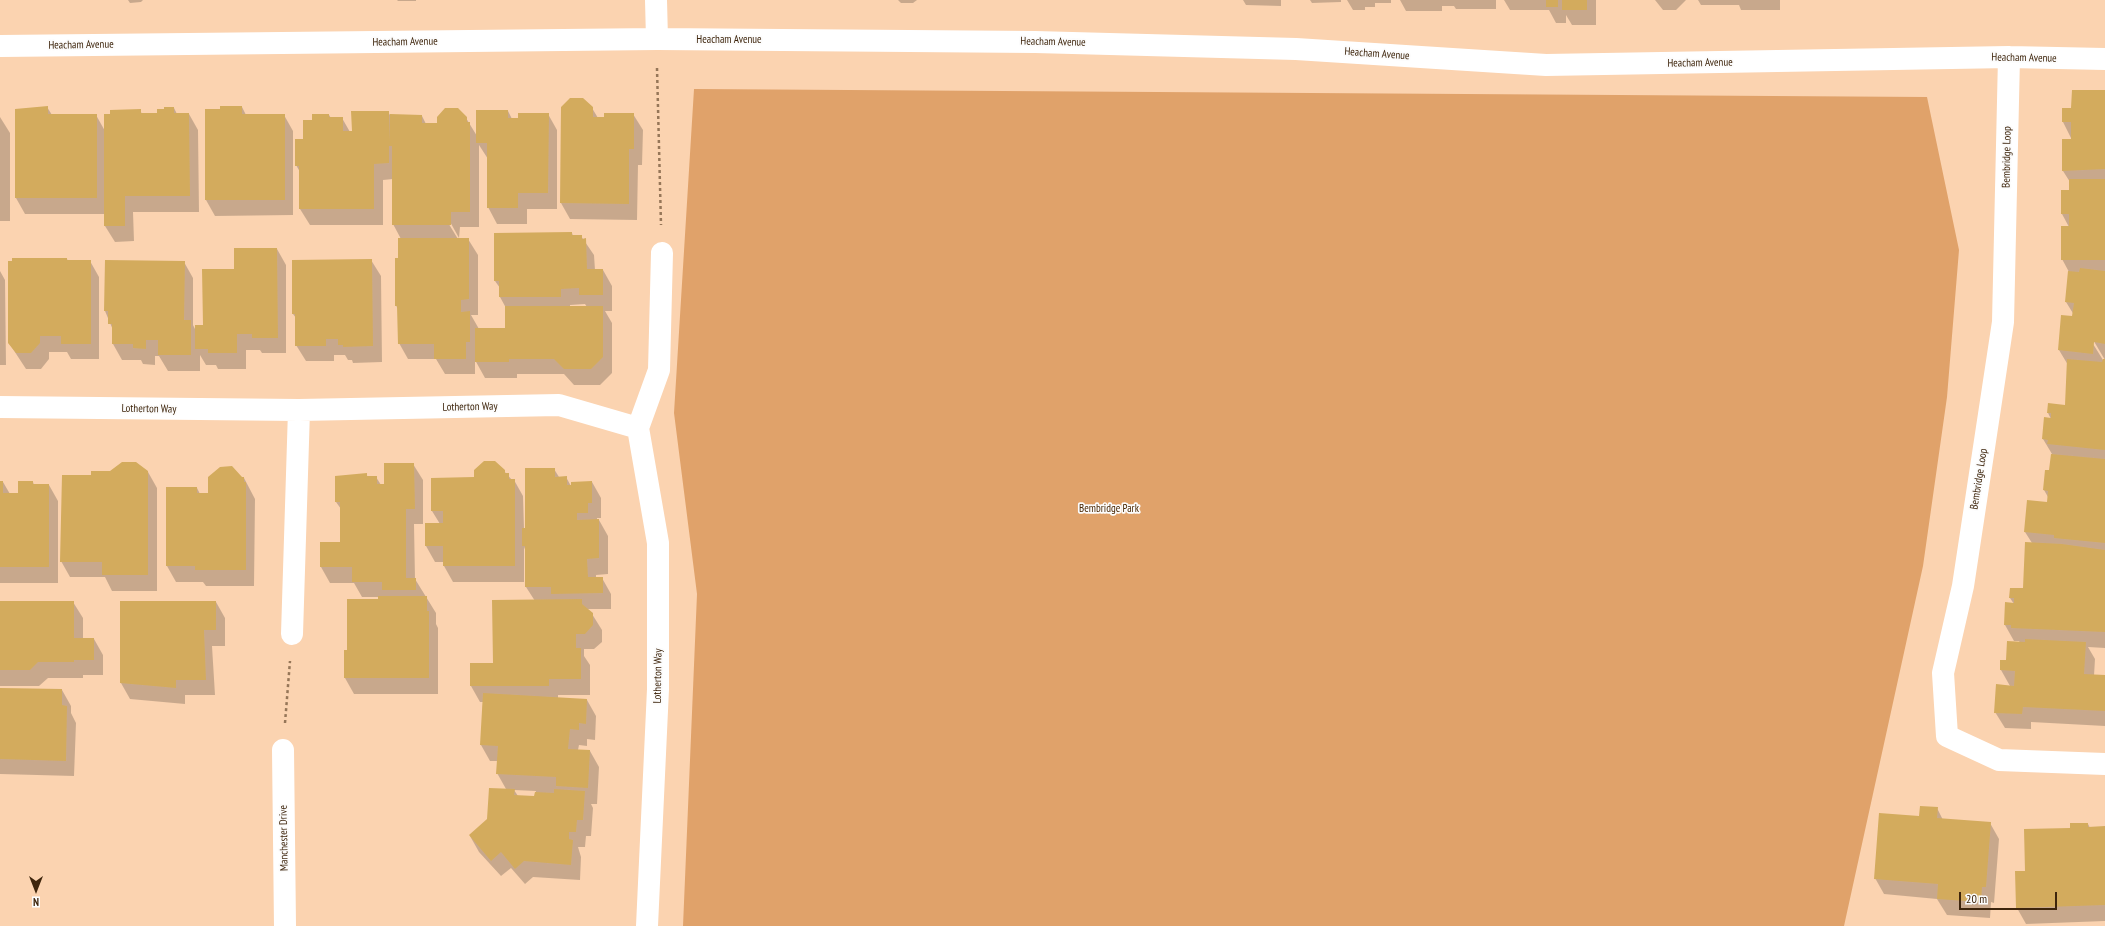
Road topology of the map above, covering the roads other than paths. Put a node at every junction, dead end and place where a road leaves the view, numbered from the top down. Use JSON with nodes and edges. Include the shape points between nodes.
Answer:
{"nodes":[{"id":1,"x":656,"y":0,"type":"edge"},
{"id":2,"x":657,"y":40,"type":"junction"},
{"id":3,"x":0,"y":46,"type":"edge"},
{"id":4,"x":2009,"y":57,"type":"junction"},
{"id":5,"x":2105,"y":60,"type":"edge"},
{"id":6,"x":662,"y":253,"type":"road end"},
{"id":7,"x":0,"y":407,"type":"edge"},
{"id":8,"x":299,"y":410,"type":"junction"},
{"id":9,"x":638,"y":428,"type":"junction"},
{"id":10,"x":292,"y":634,"type":"road end"},
{"id":11,"x":283,"y":750,"type":"road end"},
{"id":12,"x":2105,"y":764,"type":"edge"},
{"id":13,"x":285,"y":926,"type":"edge"},
{"id":14,"x":647,"y":926,"type":"edge"}],
"edges":[{"from":1,"to":2,"type":"street"},
{"from":2,"to":3,"type":"street","name":"Heacham Avenue"},
{"from":2,"to":4,"type":"street","name":"Heacham Avenue","via":[[1035,42],[1225,47],[1546,65]]},
{"from":4,"to":5,"type":"street","name":"Heacham Avenue"},
{"from":4,"to":12,"type":"street","name":"Bembridge Loop","via":[[2003,322],[1963,586],[1943,673],[1947,736],[1998,760]]},
{"from":6,"to":9,"type":"street","via":[[660,370]]},
{"from":7,"to":8,"type":"street","name":"Lotherton Way"},
{"from":8,"to":9,"type":"street","name":"Lotherton Way","via":[[559,405]]},
{"from":8,"to":10,"type":"street"},
{"from":9,"to":14,"type":"street","name":"Lotherton Way","via":[[658,543],[658,689]]},
{"from":11,"to":13,"type":"street","name":"Manchester Drive"}]}
